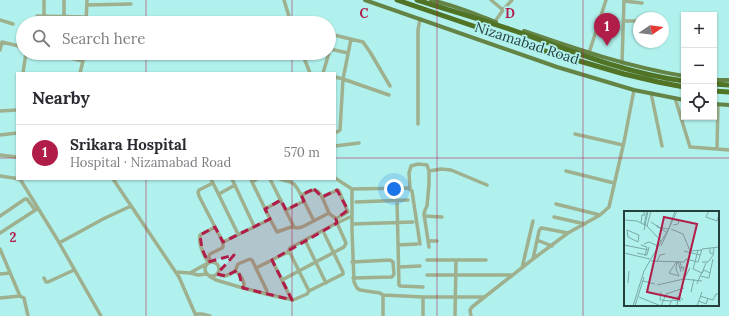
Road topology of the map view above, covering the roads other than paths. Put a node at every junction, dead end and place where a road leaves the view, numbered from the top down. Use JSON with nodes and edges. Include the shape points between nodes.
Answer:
{"nodes":[{"id":1,"x":44,"y":0,"type":"edge"},
{"id":2,"x":64,"y":0,"type":"edge"},
{"id":3,"x":87,"y":0,"type":"edge"},
{"id":4,"x":284,"y":0,"type":"edge"},
{"id":5,"x":365,"y":0,"type":"edge"},
{"id":6,"x":397,"y":0,"type":"edge"},
{"id":7,"x":417,"y":0,"type":"edge"},
{"id":8,"x":431,"y":0,"type":"edge"},
{"id":9,"x":491,"y":0,"type":"edge"},
{"id":10,"x":512,"y":0,"type":"edge"},
{"id":11,"x":606,"y":0,"type":"edge"},
{"id":12,"x":624,"y":0,"type":"edge"},
{"id":13,"x":442,"y":1,"type":"edge"},
{"id":14,"x":642,"y":3,"type":"dead end"},
{"id":15,"x":131,"y":4,"type":"dead end"},
{"id":16,"x":87,"y":5,"type":"junction"},
{"id":17,"x":503,"y":10,"type":"junction"},
{"id":18,"x":37,"y":16,"type":"dead end"},
{"id":19,"x":44,"y":16,"type":"joint"},
{"id":20,"x":64,"y":16,"type":"edge"},
{"id":21,"x":86,"y":16,"type":"edge"},
{"id":22,"x":289,"y":16,"type":"edge"},
{"id":23,"x":420,"y":19,"type":"junction"},
{"id":24,"x":0,"y":20,"type":"edge"},
{"id":25,"x":624,"y":21,"type":"junction"},
{"id":26,"x":633,"y":21,"type":"edge"},
{"id":27,"x":495,"y":23,"type":"junction"},
{"id":28,"x":13,"y":24,"type":"dead end"},
{"id":29,"x":336,"y":35,"type":"edge"},
{"id":30,"x":351,"y":39,"type":"junction"},
{"id":31,"x":16,"y":45,"type":"edge"},
{"id":32,"x":0,"y":50,"type":"edge"},
{"id":33,"x":336,"y":52,"type":"edge"},
{"id":34,"x":348,"y":53,"type":"junction"},
{"id":35,"x":588,"y":53,"type":"junction"},
{"id":36,"x":25,"y":60,"type":"edge"},
{"id":37,"x":79,"y":60,"type":"edge"},
{"id":38,"x":305,"y":60,"type":"edge"},
{"id":39,"x":327,"y":60,"type":"edge"},
{"id":40,"x":83,"y":61,"type":"joint"},
{"id":41,"x":622,"y":63,"type":"junction"},
{"id":42,"x":23,"y":72,"type":"edge"},
{"id":43,"x":80,"y":72,"type":"edge"},
{"id":44,"x":310,"y":72,"type":"edge"},
{"id":45,"x":323,"y":72,"type":"edge"},
{"id":46,"x":658,"y":74,"type":"junction"},
{"id":47,"x":642,"y":75,"type":"junction"},
{"id":48,"x":681,"y":76,"type":"edge"},
{"id":49,"x":336,"y":77,"type":"edge"},
{"id":50,"x":344,"y":79,"type":"junction"},
{"id":51,"x":681,"y":80,"type":"edge"},
{"id":52,"x":717,"y":80,"type":"edge"},
{"id":53,"x":729,"y":80,"type":"edge"},
{"id":54,"x":717,"y":84,"type":"edge"},
{"id":55,"x":729,"y":85,"type":"edge"},
{"id":56,"x":390,"y":86,"type":"dead end"},
{"id":57,"x":681,"y":86,"type":"edge"},
{"id":58,"x":634,"y":90,"type":"junction"},
{"id":59,"x":717,"y":91,"type":"edge"},
{"id":60,"x":729,"y":92,"type":"edge"},
{"id":61,"x":651,"y":93,"type":"junction"},
{"id":62,"x":389,"y":95,"type":"dead end"},
{"id":63,"x":676,"y":98,"type":"junction"},
{"id":64,"x":681,"y":99,"type":"edge"},
{"id":65,"x":717,"y":104,"type":"edge"},
{"id":66,"x":729,"y":105,"type":"edge"},
{"id":67,"x":16,"y":110,"type":"edge"},
{"id":68,"x":0,"y":111,"type":"edge"},
{"id":69,"x":716,"y":120,"type":"edge"},
{"id":70,"x":418,"y":124,"type":"dead end"},
{"id":71,"x":336,"y":132,"type":"edge"},
{"id":72,"x":16,"y":133,"type":"edge"},
{"id":73,"x":575,"y":134,"type":"dead end"},
{"id":74,"x":0,"y":135,"type":"edge"},
{"id":75,"x":359,"y":143,"type":"dead end"},
{"id":76,"x":623,"y":145,"type":"junction"},
{"id":77,"x":336,"y":146,"type":"edge"},
{"id":78,"x":662,"y":146,"type":"dead end"},
{"id":79,"x":717,"y":149,"type":"junction"},
{"id":80,"x":729,"y":150,"type":"edge"},
{"id":81,"x":0,"y":155,"type":"edge"},
{"id":82,"x":16,"y":157,"type":"edge"},
{"id":83,"x":429,"y":171,"type":"junction"},
{"id":84,"x":566,"y":171,"type":"dead end"},
{"id":85,"x":0,"y":176,"type":"edge"},
{"id":86,"x":16,"y":179,"type":"edge"},
{"id":87,"x":336,"y":179,"type":"edge"},
{"id":88,"x":20,"y":180,"type":"edge"},
{"id":89,"x":114,"y":180,"type":"edge"},
{"id":90,"x":232,"y":180,"type":"edge"},
{"id":91,"x":252,"y":180,"type":"edge"},
{"id":92,"x":271,"y":180,"type":"edge"},
{"id":93,"x":283,"y":180,"type":"edge"},
{"id":94,"x":212,"y":181,"type":"edge"},
{"id":95,"x":614,"y":183,"type":"junction"},
{"id":96,"x":235,"y":185,"type":"junction"},
{"id":97,"x":487,"y":185,"type":"dead end"},
{"id":98,"x":410,"y":188,"type":"junction"},
{"id":99,"x":352,"y":190,"type":"junction"},
{"id":100,"x":219,"y":194,"type":"junction"},
{"id":101,"x":301,"y":195,"type":"junction"},
{"id":102,"x":322,"y":197,"type":"junction"},
{"id":103,"x":281,"y":200,"type":"junction"},
{"id":104,"x":304,"y":200,"type":"junction"},
{"id":105,"x":396,"y":200,"type":"junction"},
{"id":106,"x":408,"y":200,"type":"dead end"},
{"id":107,"x":356,"y":202,"type":"dead end"},
{"id":108,"x":556,"y":204,"type":"dead end"},
{"id":109,"x":131,"y":206,"type":"junction"},
{"id":110,"x":265,"y":209,"type":"junction"},
{"id":111,"x":36,"y":210,"type":"junction"},
{"id":112,"x":286,"y":210,"type":"junction"},
{"id":113,"x":425,"y":210,"type":"junction"},
{"id":114,"x":415,"y":212,"type":"junction"},
{"id":115,"x":329,"y":213,"type":"junction"},
{"id":116,"x":600,"y":215,"type":"junction"},
{"id":117,"x":0,"y":216,"type":"edge"},
{"id":118,"x":352,"y":216,"type":"junction"},
{"id":119,"x":424,"y":216,"type":"junction"},
{"id":120,"x":442,"y":217,"type":"dead end"},
{"id":121,"x":554,"y":217,"type":"dead end"},
{"id":122,"x":270,"y":218,"type":"junction"},
{"id":123,"x":314,"y":221,"type":"junction"},
{"id":124,"x":337,"y":221,"type":"junction"},
{"id":125,"x":533,"y":221,"type":"dead end"},
{"id":126,"x":412,"y":222,"type":"dead end"},
{"id":127,"x":397,"y":223,"type":"junction"},
{"id":128,"x":352,"y":224,"type":"junction"},
{"id":129,"x":585,"y":224,"type":"junction"},
{"id":130,"x":254,"y":226,"type":"junction"},
{"id":131,"x":215,"y":227,"type":"junction"},
{"id":132,"x":294,"y":227,"type":"junction"},
{"id":133,"x":323,"y":231,"type":"junction"},
{"id":134,"x":0,"y":233,"type":"edge"},
{"id":135,"x":568,"y":233,"type":"junction"},
{"id":136,"x":238,"y":234,"type":"junction"},
{"id":137,"x":305,"y":240,"type":"junction"},
{"id":138,"x":537,"y":240,"type":"junction"},
{"id":139,"x":428,"y":241,"type":"junction"},
{"id":140,"x":437,"y":241,"type":"dead end"},
{"id":141,"x":223,"y":242,"type":"junction"},
{"id":142,"x":59,"y":243,"type":"junction"},
{"id":143,"x":398,"y":245,"type":"junction"},
{"id":144,"x":552,"y":246,"type":"junction"},
{"id":145,"x":429,"y":247,"type":"dead end"},
{"id":146,"x":0,"y":249,"type":"edge"},
{"id":147,"x":288,"y":252,"type":"junction"},
{"id":148,"x":334,"y":253,"type":"junction"},
{"id":149,"x":533,"y":259,"type":"junction"},
{"id":150,"x":272,"y":260,"type":"junction"},
{"id":151,"x":426,"y":260,"type":"dead end"},
{"id":152,"x":456,"y":260,"type":"junction"},
{"id":153,"x":486,"y":260,"type":"dead end"},
{"id":154,"x":316,"y":262,"type":"junction"},
{"id":155,"x":352,"y":262,"type":"junction"},
{"id":156,"x":208,"y":263,"type":"junction"},
{"id":157,"x":420,"y":266,"type":"dead end"},
{"id":158,"x":399,"y":267,"type":"junction"},
{"id":159,"x":256,"y":268,"type":"junction"},
{"id":160,"x":522,"y":268,"type":"junction"},
{"id":161,"x":74,"y":270,"type":"junction"},
{"id":162,"x":235,"y":271,"type":"junction"},
{"id":163,"x":299,"y":271,"type":"junction"},
{"id":164,"x":176,"y":272,"type":"junction"},
{"id":165,"x":10,"y":273,"type":"junction"},
{"id":166,"x":190,"y":273,"type":"junction"},
{"id":167,"x":0,"y":274,"type":"edge"},
{"id":168,"x":216,"y":274,"type":"junction"},
{"id":169,"x":208,"y":275,"type":"junction"},
{"id":170,"x":427,"y":275,"type":"dead end"},
{"id":171,"x":456,"y":275,"type":"junction"},
{"id":172,"x":513,"y":275,"type":"junction"},
{"id":173,"x":44,"y":278,"type":"dead end"},
{"id":174,"x":353,"y":278,"type":"junction"},
{"id":175,"x":282,"y":280,"type":"junction"},
{"id":176,"x":326,"y":283,"type":"junction"},
{"id":177,"x":243,"y":288,"type":"junction"},
{"id":178,"x":423,"y":288,"type":"dead end"},
{"id":179,"x":309,"y":291,"type":"junction"},
{"id":180,"x":266,"y":294,"type":"junction"},
{"id":181,"x":383,"y":295,"type":"junction"},
{"id":182,"x":20,"y":296,"type":"junction"},
{"id":183,"x":423,"y":297,"type":"junction"},
{"id":184,"x":456,"y":297,"type":"junction"},
{"id":185,"x":485,"y":297,"type":"junction"},
{"id":186,"x":0,"y":298,"type":"edge"},
{"id":187,"x":292,"y":300,"type":"junction"},
{"id":188,"x":196,"y":315,"type":"edge"},
{"id":189,"x":28,"y":316,"type":"edge"},
{"id":190,"x":101,"y":316,"type":"edge"},
{"id":191,"x":210,"y":316,"type":"edge"},
{"id":192,"x":383,"y":316,"type":"edge"},
{"id":193,"x":423,"y":316,"type":"edge"},
{"id":194,"x":455,"y":316,"type":"edge"},
{"id":195,"x":471,"y":316,"type":"edge"}],
"edges":[{"from":1,"to":19,"type":"street"},
{"from":2,"to":20,"type":"street"},
{"from":3,"to":16,"type":"street"},
{"from":4,"to":22,"type":"street"},
{"from":5,"to":23,"type":"main road","name":"Nizamabad Road"},
{"from":6,"to":47,"type":"highway","name":"Nizamabad Road","via":[[521,44],[624,74]]},
{"from":7,"to":27,"type":"highway","name":"Nizamabad Road"},
{"from":8,"to":13,"type":"main road","name":"Nizamabad Road"},
{"from":9,"to":17,"type":"street"},
{"from":10,"to":17,"type":"street"},
{"from":11,"to":35,"type":"street"},
{"from":12,"to":14,"type":"street"},
{"from":12,"to":25,"type":"street"},
{"from":13,"to":27,"type":"main road","name":"Nizamabad Road"},
{"from":15,"to":16,"type":"street"},
{"from":16,"to":21,"type":"street"},
{"from":17,"to":27,"type":"street"},
{"from":18,"to":19,"type":"street"},
{"from":23,"to":58,"type":"main road","name":"Nizamabad Road","via":[[557,68]]},
{"from":23,"to":70,"type":"street"},
{"from":24,"to":28,"type":"street"},
{"from":25,"to":26,"type":"street"},
{"from":25,"to":41,"type":"street"},
{"from":27,"to":35,"type":"main road","name":"Nizamabad Road"},
{"from":27,"to":47,"type":"highway","name":"Nizamabad Road"},
{"from":29,"to":30,"type":"street"},
{"from":30,"to":34,"type":"street"},
{"from":30,"to":56,"type":"street","via":[[363,42]]},
{"from":31,"to":32,"type":"street","via":[[2,42]]},
{"from":33,"to":34,"type":"street"},
{"from":34,"to":50,"type":"street"},
{"from":35,"to":41,"type":"main road","name":"Nizamabad Road"},
{"from":36,"to":42,"type":"street"},
{"from":37,"to":40,"type":"street"},
{"from":38,"to":44,"type":"street"},
{"from":39,"to":45,"type":"street"},
{"from":40,"to":43,"type":"street"},
{"from":41,"to":46,"type":"main road","name":"Nizamabad Road"},
{"from":46,"to":47,"type":"highway","name":"Nizamabad Road"},
{"from":46,"to":48,"type":"main road","name":"Nizamabad Road"},
{"from":46,"to":51,"type":"highway","name":"Nizamabad Road"},
{"from":47,"to":57,"type":"highway","name":"Nizamabad Road"},
{"from":49,"to":50,"type":"street"},
{"from":50,"to":62,"type":"street"},
{"from":50,"to":71,"type":"street","via":[[340,130]]},
{"from":52,"to":53,"type":"main road"},
{"from":54,"to":55,"type":"highway"},
{"from":58,"to":61,"type":"main road","name":"Nizamabad Road"},
{"from":58,"to":76,"type":"street"},
{"from":59,"to":60,"type":"highway"},
{"from":61,"to":63,"type":"main road","name":"Nizamabad Road"},
{"from":61,"to":78,"type":"street"},
{"from":63,"to":64,"type":"main road","name":"Nizamabad Road"},
{"from":63,"to":79,"type":"street","via":[[690,147]]},
{"from":65,"to":66,"type":"main road"},
{"from":67,"to":68,"type":"street"},
{"from":69,"to":79,"type":"street"},
{"from":72,"to":74,"type":"street"},
{"from":73,"to":76,"type":"street"},
{"from":75,"to":77,"type":"street"},
{"from":76,"to":95,"type":"street"},
{"from":79,"to":80,"type":"street"},
{"from":81,"to":82,"type":"street"},
{"from":83,"to":97,"type":"street","via":[[451,170]]},
{"from":83,"to":98,"type":"street","via":[[426,164],[411,166]]},
{"from":83,"to":113,"type":"street","via":[[428,206]]},
{"from":84,"to":95,"type":"street"},
{"from":85,"to":86,"type":"street"},
{"from":87,"to":99,"type":"street"},
{"from":88,"to":111,"type":"street"},
{"from":89,"to":109,"type":"street"},
{"from":90,"to":96,"type":"street"},
{"from":91,"to":110,"type":"street"},
{"from":92,"to":103,"type":"street"},
{"from":93,"to":101,"type":"street","via":[[293,183]]},
{"from":94,"to":100,"type":"street"},
{"from":94,"to":131,"type":"street","via":[[198,192]]},
{"from":95,"to":116,"type":"street","via":[[609,207]]},
{"from":96,"to":100,"type":"street"},
{"from":96,"to":130,"type":"street"},
{"from":98,"to":99,"type":"street"},
{"from":98,"to":114,"type":"street"},
{"from":99,"to":118,"type":"street"},
{"from":100,"to":136,"type":"street"},
{"from":101,"to":102,"type":"street","via":[[317,190]]},
{"from":101,"to":104,"type":"street"},
{"from":102,"to":115,"type":"street"},
{"from":102,"to":124,"type":"street","via":[[335,190],[339,191],[348,212]]},
{"from":103,"to":110,"type":"street"},
{"from":103,"to":112,"type":"street"},
{"from":104,"to":112,"type":"street"},
{"from":104,"to":123,"type":"street"},
{"from":105,"to":106,"type":"street"},
{"from":105,"to":107,"type":"street"},
{"from":105,"to":127,"type":"street"},
{"from":108,"to":116,"type":"street"},
{"from":109,"to":142,"type":"street"},
{"from":109,"to":164,"type":"street"},
{"from":110,"to":122,"type":"street"},
{"from":111,"to":117,"type":"street","via":[[26,199]]},
{"from":111,"to":134,"type":"street"},
{"from":111,"to":142,"type":"street"},
{"from":112,"to":132,"type":"street"},
{"from":113,"to":114,"type":"street"},
{"from":113,"to":119,"type":"street"},
{"from":114,"to":143,"type":"street","via":[[419,244]]},
{"from":115,"to":123,"type":"street"},
{"from":115,"to":124,"type":"street"},
{"from":116,"to":129,"type":"street"},
{"from":118,"to":124,"type":"street"},
{"from":118,"to":128,"type":"street"},
{"from":119,"to":120,"type":"street"},
{"from":119,"to":139,"type":"street"},
{"from":121,"to":129,"type":"street"},
{"from":122,"to":130,"type":"street"},
{"from":122,"to":132,"type":"street","via":[[277,232]]},
{"from":123,"to":132,"type":"street","via":[[302,227]]},
{"from":124,"to":133,"type":"street"},
{"from":124,"to":148,"type":"street","via":[[346,243]]},
{"from":125,"to":160,"type":"street"},
{"from":126,"to":127,"type":"street"},
{"from":127,"to":128,"type":"street"},
{"from":127,"to":143,"type":"street"},
{"from":128,"to":155,"type":"street"},
{"from":129,"to":135,"type":"street"},
{"from":130,"to":136,"type":"street"},
{"from":131,"to":141,"type":"street"},
{"from":131,"to":156,"type":"street","via":[[200,234],[199,240]]},
{"from":133,"to":137,"type":"street"},
{"from":133,"to":148,"type":"street"},
{"from":135,"to":138,"type":"street","via":[[540,228]]},
{"from":135,"to":144,"type":"street"},
{"from":136,"to":141,"type":"street"},
{"from":137,"to":147,"type":"street","via":[[290,248]]},
{"from":137,"to":154,"type":"street"},
{"from":138,"to":144,"type":"street"},
{"from":138,"to":149,"type":"street"},
{"from":139,"to":140,"type":"street"},
{"from":139,"to":145,"type":"street"},
{"from":141,"to":156,"type":"street","via":[[222,248],[210,254]]},
{"from":142,"to":161,"type":"street"},
{"from":143,"to":158,"type":"street"},
{"from":144,"to":149,"type":"street"},
{"from":146,"to":165,"type":"street"},
{"from":147,"to":150,"type":"street"},
{"from":147,"to":163,"type":"street"},
{"from":148,"to":154,"type":"street"},
{"from":148,"to":176,"type":"street","via":[[343,274]]},
{"from":149,"to":160,"type":"street"},
{"from":150,"to":159,"type":"street"},
{"from":150,"to":175,"type":"street"},
{"from":151,"to":152,"type":"street"},
{"from":152,"to":153,"type":"street"},
{"from":152,"to":171,"type":"street"},
{"from":154,"to":163,"type":"street"},
{"from":154,"to":176,"type":"street"},
{"from":155,"to":174,"type":"street"},
{"from":155,"to":174,"type":"street","via":[[390,260],[393,262],[394,274],[392,277]]},
{"from":156,"to":166,"type":"street"},
{"from":156,"to":168,"type":"street","via":[[215,262],[218,266],[219,271]]},
{"from":156,"to":169,"type":"street","via":[[205,271]]},
{"from":157,"to":158,"type":"street"},
{"from":158,"to":178,"type":"street","via":[[400,285]]},
{"from":159,"to":162,"type":"street","via":[[252,260],[248,259],[238,264]]},
{"from":159,"to":180,"type":"street","via":[[267,291]]},
{"from":160,"to":172,"type":"street"},
{"from":161,"to":173,"type":"street","via":[[46,284]]},
{"from":161,"to":190,"type":"street"},
{"from":162,"to":168,"type":"street","via":[[226,276]]},
{"from":162,"to":177,"type":"street","via":[[241,276]]},
{"from":163,"to":175,"type":"street"},
{"from":163,"to":179,"type":"street"},
{"from":164,"to":166,"type":"street"},
{"from":164,"to":188,"type":"street"},
{"from":165,"to":167,"type":"street"},
{"from":165,"to":182,"type":"street"},
{"from":166,"to":169,"type":"street"},
{"from":168,"to":169,"type":"street"},
{"from":169,"to":177,"type":"street"},
{"from":170,"to":171,"type":"street"},
{"from":171,"to":172,"type":"street"},
{"from":171,"to":184,"type":"street"},
{"from":172,"to":185,"type":"street"},
{"from":174,"to":181,"type":"street","via":[[360,290]]},
{"from":175,"to":187,"type":"street"},
{"from":176,"to":179,"type":"street"},
{"from":177,"to":180,"type":"street"},
{"from":179,"to":187,"type":"street"},
{"from":180,"to":187,"type":"street"},
{"from":181,"to":183,"type":"street"},
{"from":181,"to":192,"type":"street"},
{"from":182,"to":186,"type":"street"},
{"from":182,"to":189,"type":"street","via":[[24,298]]},
{"from":183,"to":184,"type":"street"},
{"from":183,"to":193,"type":"street"},
{"from":184,"to":185,"type":"street"},
{"from":184,"to":194,"type":"street"},
{"from":185,"to":195,"type":"street","via":[[472,307]]},
{"from":188,"to":191,"type":"street"}]}
